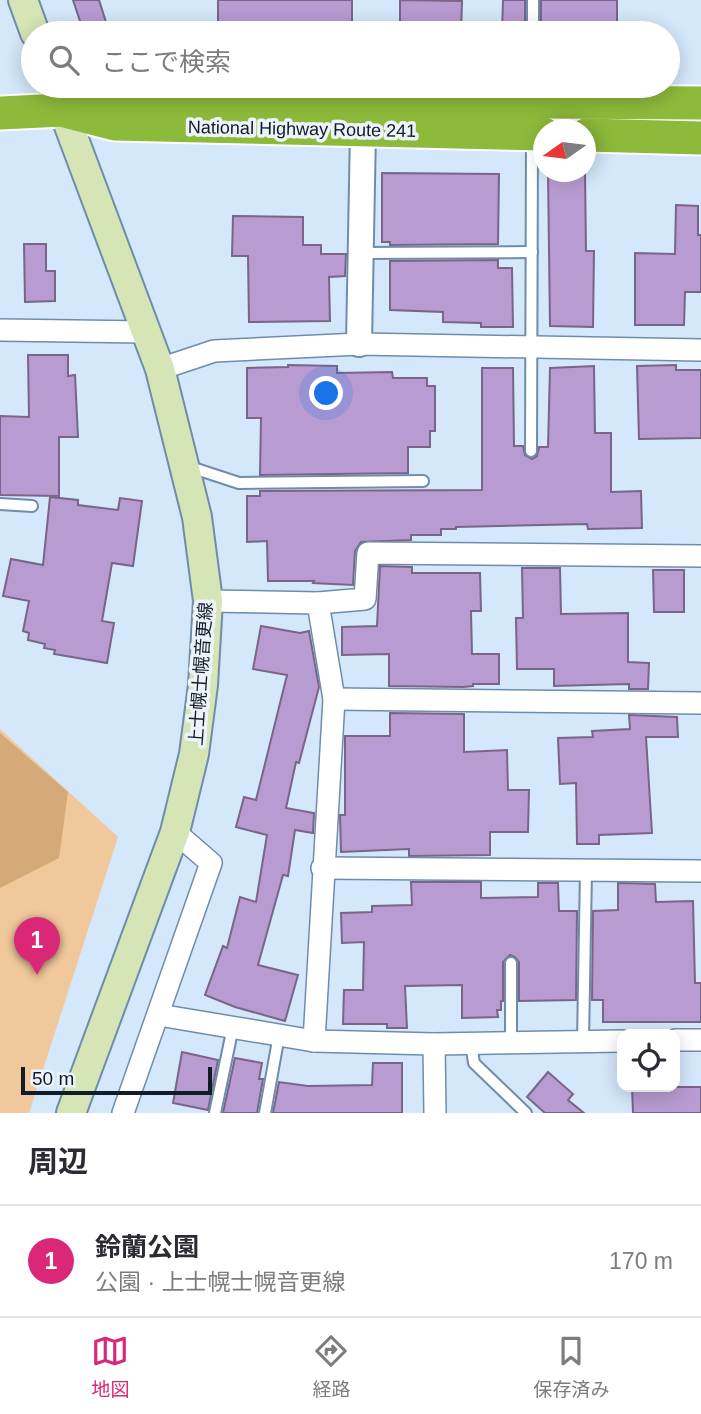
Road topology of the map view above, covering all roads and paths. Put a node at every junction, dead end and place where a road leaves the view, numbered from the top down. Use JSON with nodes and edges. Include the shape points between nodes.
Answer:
{"nodes":[{"id":1,"x":23,"y":0,"type":"edge"},
{"id":2,"x":533,"y":0,"type":"edge"},
{"id":3,"x":31,"y":21,"type":"edge"},
{"id":4,"x":533,"y":21,"type":"edge"},
{"id":5,"x":58,"y":98,"type":"edge"},
{"id":6,"x":701,"y":103,"type":"edge"},
{"id":7,"x":0,"y":113,"type":"edge"},
{"id":8,"x":363,"y":130,"type":"junction"},
{"id":9,"x":533,"y":134,"type":"edge"},
{"id":10,"x":596,"y":135,"type":"edge"},
{"id":11,"x":701,"y":138,"type":"edge"},
{"id":12,"x":536,"y":182,"type":"edge"},
{"id":13,"x":532,"y":252,"type":"junction"},
{"id":14,"x":361,"y":253,"type":"junction"},
{"id":15,"x":0,"y":330,"type":"edge"},
{"id":16,"x":146,"y":332,"type":"junction"},
{"id":17,"x":359,"y":344,"type":"junction"},
{"id":18,"x":530,"y":347,"type":"junction"},
{"id":19,"x":701,"y":350,"type":"edge"},
{"id":20,"x":160,"y":369,"type":"junction"},
{"id":21,"x":531,"y":451,"type":"dead end"},
{"id":22,"x":184,"y":465,"type":"junction"},
{"id":23,"x":424,"y":481,"type":"dead end"},
{"id":24,"x":0,"y":504,"type":"edge"},
{"id":25,"x":32,"y":506,"type":"dead end"},
{"id":26,"x":701,"y":556,"type":"edge"},
{"id":27,"x":208,"y":601,"type":"junction"},
{"id":28,"x":318,"y":603,"type":"junction"},
{"id":29,"x":334,"y":699,"type":"junction"},
{"id":30,"x":701,"y":702,"type":"edge"},
{"id":31,"x":175,"y":832,"type":"junction"},
{"id":32,"x":322,"y":868,"type":"junction"},
{"id":33,"x":586,"y":871,"type":"junction"},
{"id":34,"x":701,"y":872,"type":"edge"},
{"id":35,"x":510,"y":963,"type":"dead end"},
{"id":36,"x":159,"y":1015,"type":"junction"},
{"id":37,"x":233,"y":1027,"type":"junction"},
{"id":38,"x":279,"y":1035,"type":"junction"},
{"id":39,"x":680,"y":1040,"type":"edge"},
{"id":40,"x":701,"y":1040,"type":"edge"},
{"id":41,"x":314,"y":1041,"type":"junction"},
{"id":42,"x":617,"y":1041,"type":"edge"},
{"id":43,"x":583,"y":1042,"type":"junction"},
{"id":44,"x":471,"y":1043,"type":"junction"},
{"id":45,"x":511,"y":1043,"type":"junction"},
{"id":46,"x":434,"y":1044,"type":"junction"},
{"id":47,"x":71,"y":1113,"type":"edge"},
{"id":48,"x":123,"y":1113,"type":"edge"},
{"id":49,"x":215,"y":1113,"type":"edge"},
{"id":50,"x":265,"y":1113,"type":"edge"},
{"id":51,"x":435,"y":1113,"type":"edge"},
{"id":52,"x":526,"y":1113,"type":"edge"}],
"edges":[{"from":1,"to":3,"type":"main road"},
{"from":2,"to":4,"type":"lane"},
{"from":5,"to":6,"type":"highway","name":"National Highway Route 241","via":[[534,98]]},
{"from":5,"to":7,"type":"highway","name":"National Highway Route 241"},
{"from":5,"to":8,"type":"highway","name":"National Highway Route 241","via":[[115,124]]},
{"from":5,"to":16,"type":"main road","name":"上士幌士幌音更線"},
{"from":8,"to":9,"type":"highway","name":"National Highway Route 241"},
{"from":8,"to":14,"type":"street"},
{"from":10,"to":11,"type":"highway"},
{"from":12,"to":13,"type":"lane"},
{"from":13,"to":14,"type":"lane"},
{"from":13,"to":18,"type":"lane"},
{"from":14,"to":17,"type":"street"},
{"from":15,"to":16,"type":"street"},
{"from":16,"to":20,"type":"main road","name":"上士幌士幌音更線"},
{"from":17,"to":18,"type":"street"},
{"from":17,"to":20,"type":"street","via":[[214,351]]},
{"from":18,"to":19,"type":"street"},
{"from":18,"to":21,"type":"lane"},
{"from":20,"to":22,"type":"main road","name":"上士幌士幌音更線"},
{"from":22,"to":23,"type":"lane","via":[[239,482]]},
{"from":22,"to":27,"type":"main road","name":"上士幌士幌音更線","via":[[197,517]]},
{"from":24,"to":25,"type":"lane"},
{"from":26,"to":28,"type":"street","via":[[368,553],[365,599]]},
{"from":27,"to":28,"type":"street"},
{"from":27,"to":31,"type":"main road","name":"上士幌士幌音更線","via":[[194,754]]},
{"from":28,"to":29,"type":"street"},
{"from":29,"to":30,"type":"street"},
{"from":29,"to":32,"type":"street"},
{"from":31,"to":36,"type":"street","via":[[211,863]]},
{"from":31,"to":47,"type":"main road","name":"上士幌士幌音更線"},
{"from":32,"to":33,"type":"street"},
{"from":32,"to":41,"type":"street"},
{"from":33,"to":34,"type":"street"},
{"from":33,"to":43,"type":"lane"},
{"from":35,"to":45,"type":"lane"},
{"from":36,"to":37,"type":"street"},
{"from":36,"to":48,"type":"street"},
{"from":37,"to":38,"type":"street"},
{"from":37,"to":49,"type":"lane"},
{"from":38,"to":41,"type":"street"},
{"from":38,"to":50,"type":"lane"},
{"from":39,"to":40,"type":"street"},
{"from":41,"to":46,"type":"street"},
{"from":42,"to":43,"type":"street"},
{"from":43,"to":45,"type":"street"},
{"from":44,"to":45,"type":"street"},
{"from":44,"to":46,"type":"street"},
{"from":44,"to":52,"type":"lane","via":[[474,1063]]},
{"from":46,"to":51,"type":"street"}]}
